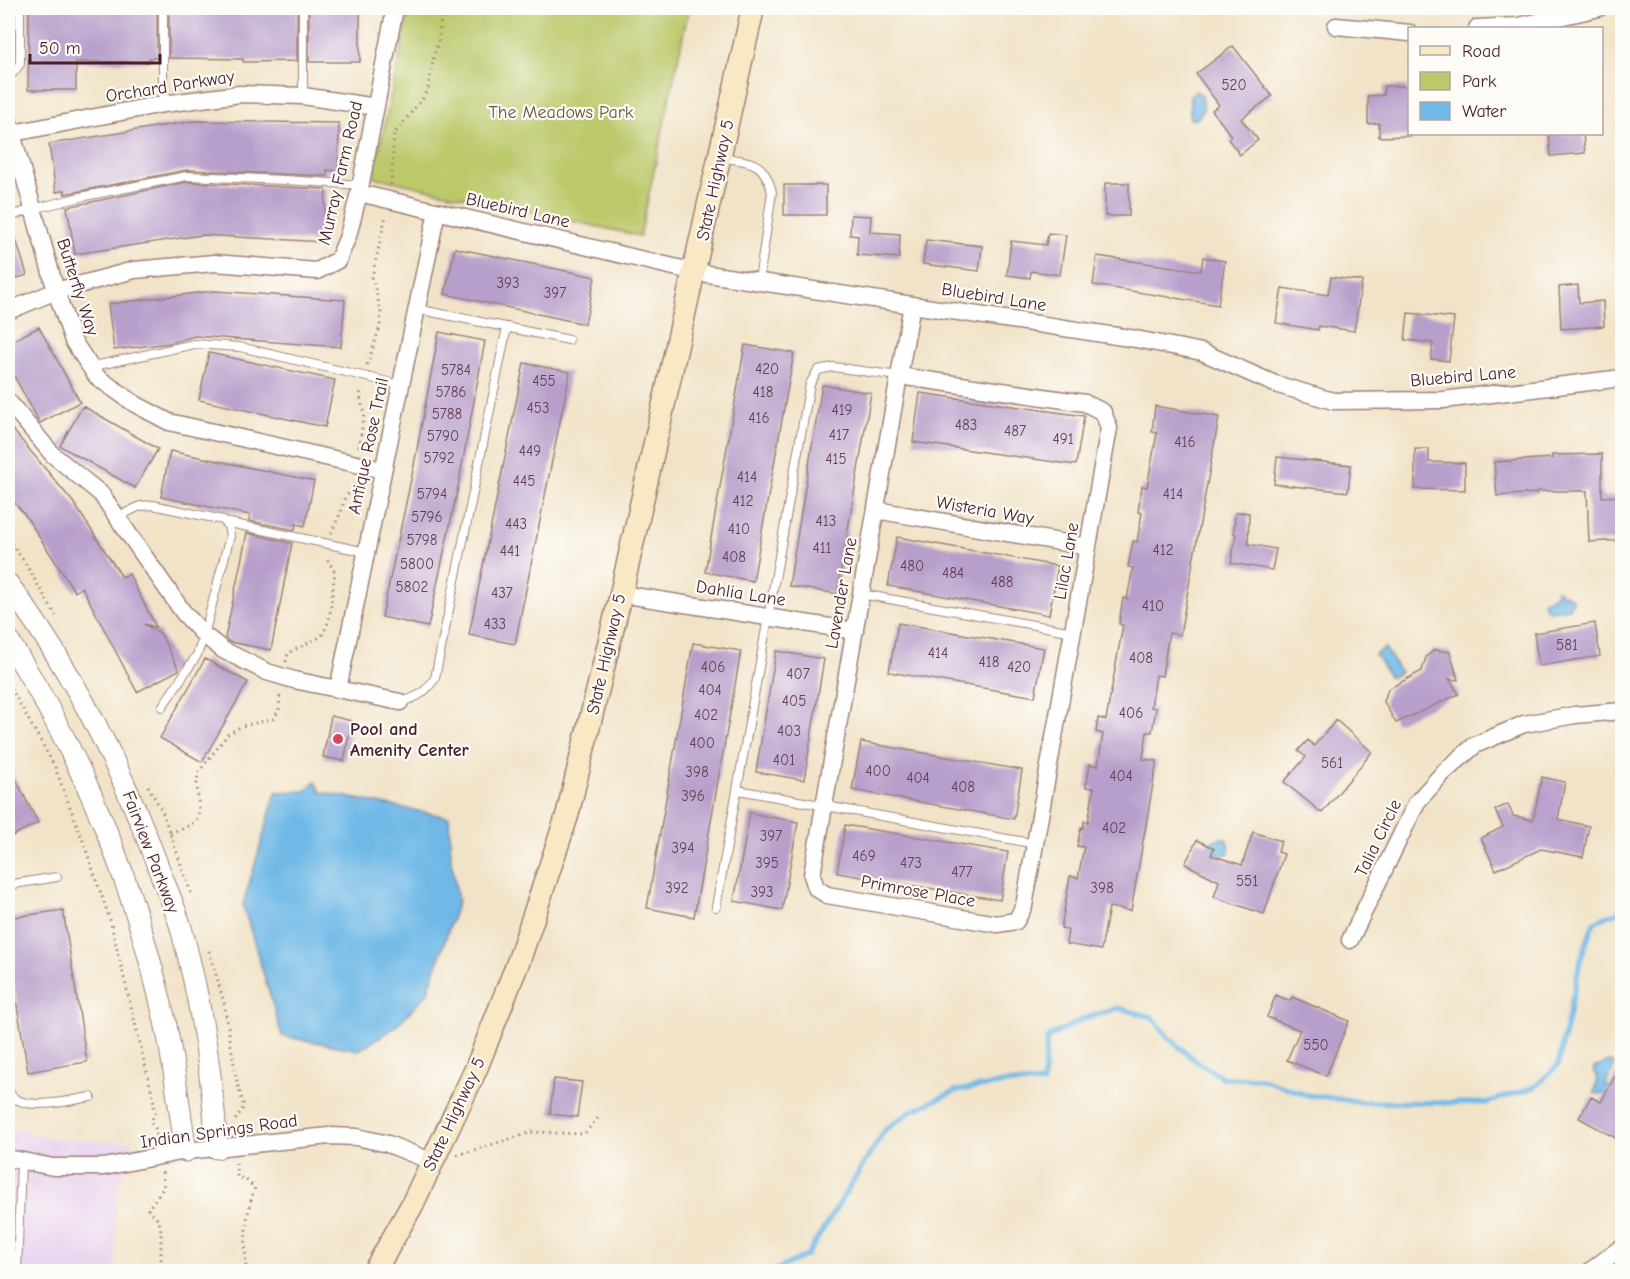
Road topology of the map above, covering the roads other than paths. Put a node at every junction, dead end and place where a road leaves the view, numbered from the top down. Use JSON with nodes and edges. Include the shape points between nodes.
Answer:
{"nodes":[{"id":1,"x":20,"y":8,"type":"edge"},
{"id":2,"x":163,"y":8,"type":"edge"},
{"id":3,"x":303,"y":8,"type":"edge"},
{"id":4,"x":395,"y":8,"type":"edge"},
{"id":5,"x":753,"y":8,"type":"edge"},
{"id":6,"x":1599,"y":8,"type":"edge"},
{"id":7,"x":1336,"y":26,"type":"dead end"},
{"id":8,"x":1498,"y":27,"type":"edge"},
{"id":9,"x":1408,"y":33,"type":"edge"},
{"id":10,"x":8,"y":79,"type":"edge"},
{"id":11,"x":303,"y":96,"type":"junction"},
{"id":12,"x":163,"y":104,"type":"junction"},
{"id":13,"x":376,"y":107,"type":"junction"},
{"id":14,"x":9,"y":129,"type":"edge"},
{"id":15,"x":719,"y":157,"type":"junction"},
{"id":16,"x":360,"y":189,"type":"junction"},
{"id":17,"x":33,"y":208,"type":"junction"},
{"id":18,"x":437,"y":211,"type":"junction"},
{"id":19,"x":8,"y":217,"type":"edge"},
{"id":20,"x":695,"y":272,"type":"junction"},
{"id":21,"x":759,"y":281,"type":"junction"},
{"id":22,"x":56,"y":291,"type":"junction"},
{"id":23,"x":912,"y":305,"type":"junction"},
{"id":24,"x":417,"y":309,"type":"junction"},
{"id":25,"x":8,"y":311,"type":"edge"},
{"id":26,"x":507,"y":327,"type":"junction"},
{"id":27,"x":569,"y":340,"type":"dead end"},
{"id":28,"x":90,"y":367,"type":"junction"},
{"id":29,"x":899,"y":376,"type":"junction"},
{"id":30,"x":1623,"y":378,"type":"edge"},
{"id":31,"x":401,"y":385,"type":"junction"},
{"id":32,"x":8,"y":401,"type":"edge"},
{"id":33,"x":383,"y":470,"type":"junction"},
{"id":34,"x":876,"y":510,"type":"junction"},
{"id":35,"x":118,"y":517,"type":"junction"},
{"id":36,"x":225,"y":522,"type":"junction"},
{"id":37,"x":1088,"y":547,"type":"junction"},
{"id":38,"x":366,"y":552,"type":"junction"},
{"id":39,"x":8,"y":584,"type":"edge"},
{"id":40,"x":621,"y":594,"type":"junction"},
{"id":41,"x":861,"y":594,"type":"junction"},
{"id":42,"x":770,"y":617,"type":"junction"},
{"id":43,"x":855,"y":631,"type":"junction"},
{"id":44,"x":1073,"y":632,"type":"junction"},
{"id":45,"x":204,"y":635,"type":"junction"},
{"id":46,"x":8,"y":640,"type":"edge"},
{"id":47,"x":338,"y":689,"type":"junction"},
{"id":48,"x":400,"y":702,"type":"joint"},
{"id":49,"x":162,"y":706,"type":"dead end"},
{"id":50,"x":1623,"y":711,"type":"edge"},
{"id":51,"x":738,"y":790,"type":"junction"},
{"id":52,"x":824,"y":806,"type":"junction"},
{"id":53,"x":1036,"y":844,"type":"junction"},
{"id":54,"x":57,"y":877,"type":"dead end"},
{"id":55,"x":8,"y":885,"type":"edge"},
{"id":56,"x":816,"y":888,"type":"joint"},
{"id":57,"x":716,"y":907,"type":"dead end"},
{"id":58,"x":1016,"y":921,"type":"joint"},
{"id":59,"x":1350,"y":940,"type":"dead end"},
{"id":60,"x":8,"y":1088,"type":"edge"},
{"id":61,"x":91,"y":1097,"type":"dead end"},
{"id":62,"x":217,"y":1148,"type":"junction"},
{"id":63,"x":186,"y":1151,"type":"junction"},
{"id":64,"x":14,"y":1160,"type":"edge"},
{"id":65,"x":433,"y":1161,"type":"junction"},
{"id":66,"x":1623,"y":1247,"type":"edge"},
{"id":67,"x":17,"y":1272,"type":"edge"},
{"id":68,"x":374,"y":1272,"type":"edge"},
{"id":69,"x":1589,"y":1272,"type":"edge"}],
"edges":[{"from":1,"to":10,"type":"lane","via":[[20,64]]},
{"from":2,"to":12,"type":"lane"},
{"from":3,"to":11,"type":"lane"},
{"from":4,"to":13,"type":"street","name":"Murray Farm Road"},
{"from":5,"to":15,"type":"main road","name":"State Highway 5"},
{"from":6,"to":8,"type":"street"},
{"from":7,"to":9,"type":"street"},
{"from":11,"to":12,"type":"street","name":"Orchard Parkway","via":[[240,93]]},
{"from":11,"to":13,"type":"street","name":"Orchard Parkway"},
{"from":12,"to":14,"type":"street","name":"Orchard Parkway"},
{"from":13,"to":16,"type":"street","name":"Murray Farm Road"},
{"from":14,"to":17,"type":"street","name":"Butterfly Way"},
{"from":15,"to":20,"type":"main road","name":"State Highway 5"},
{"from":15,"to":21,"type":"lane","via":[[752,164],[764,170],[768,178],[772,192]]},
{"from":16,"to":17,"type":"lane","via":[[285,180],[188,176]]},
{"from":16,"to":18,"type":"street","name":"Bluebird Lane"},
{"from":16,"to":22,"type":"street","name":"Murray Farm Road","via":[[338,260],[317,271],[214,263],[134,270]]},
{"from":17,"to":19,"type":"lane"},
{"from":17,"to":22,"type":"street","name":"Butterfly Way"},
{"from":18,"to":20,"type":"street","name":"Bluebird Lane"},
{"from":18,"to":24,"type":"street","name":"Antique Rose Trail"},
{"from":20,"to":21,"type":"street","name":"Bluebird Lane"},
{"from":20,"to":40,"type":"main road","name":"State Highway 5"},
{"from":21,"to":23,"type":"street","name":"Bluebird Lane"},
{"from":22,"to":25,"type":"street","name":"Murray Farm Road"},
{"from":22,"to":28,"type":"street","name":"Butterfly Way","via":[[73,341]]},
{"from":23,"to":29,"type":"street","name":"Lavender Lane"},
{"from":23,"to":30,"type":"street","name":"Bluebird Lane","via":[[1202,352],[1275,384],[1333,401],[1443,400]]},
{"from":24,"to":26,"type":"lane"},
{"from":24,"to":31,"type":"street","name":"Antique Rose Trail"},
{"from":26,"to":27,"type":"lane"},
{"from":26,"to":48,"type":"lane","via":[[435,678],[427,691]]},
{"from":28,"to":31,"type":"lane","via":[[194,344],[240,346]]},
{"from":28,"to":33,"type":"street","name":"Butterfly Way","via":[[97,377],[135,404],[169,422]]},
{"from":29,"to":34,"type":"street","name":"Lavender Lane"},
{"from":29,"to":37,"type":"street","name":"Lilac Lane","via":[[1085,403],[1103,412],[1109,428]]},
{"from":29,"to":42,"type":"lane","via":[[833,367],[818,370],[810,384]]},
{"from":31,"to":33,"type":"street","name":"Antique Rose Trail"},
{"from":32,"to":35,"type":"street","via":[[53,455],[101,494]]},
{"from":33,"to":38,"type":"street","name":"Antique Rose Trail"},
{"from":34,"to":37,"type":"street","name":"Wisteria Way"},
{"from":34,"to":41,"type":"street","name":"Lavender Lane"},
{"from":35,"to":36,"type":"lane","via":[[140,506],[153,505]]},
{"from":35,"to":45,"type":"street","via":[[183,612]]},
{"from":36,"to":38,"type":"lane"},
{"from":36,"to":45,"type":"lane","via":[[230,536]]},
{"from":37,"to":44,"type":"street","name":"Lilac Lane"},
{"from":38,"to":47,"type":"street","name":"Antique Rose Trail"},
{"from":39,"to":62,"type":"street","name":"Fairview Parkway","via":[[68,673],[107,745],[144,828],[183,938],[200,1014]]},
{"from":40,"to":42,"type":"street","name":"Dahlia Lane"},
{"from":40,"to":65,"type":"main road","name":"State Highway 5","via":[[572,794],[540,899],[476,1069]]},
{"from":41,"to":43,"type":"street","name":"Lavender Lane"},
{"from":41,"to":44,"type":"lane"},
{"from":42,"to":43,"type":"street","name":"Dahlia Lane"},
{"from":42,"to":51,"type":"lane"},
{"from":43,"to":52,"type":"street","name":"Lavender Lane"},
{"from":44,"to":53,"type":"street","name":"Lilac Lane"},
{"from":45,"to":47,"type":"street","via":[[223,650],[267,672]]},
{"from":45,"to":49,"type":"lane","via":[[196,655]]},
{"from":46,"to":63,"type":"street","name":"Fairview Parkway","via":[[71,749],[106,827],[143,938],[165,1022]]},
{"from":47,"to":48,"type":"street"},
{"from":50,"to":59,"type":"street","name":"Talia Circle","via":[[1524,724],[1467,752],[1417,802]]},
{"from":51,"to":52,"type":"lane"},
{"from":51,"to":57,"type":"lane"},
{"from":52,"to":53,"type":"lane"},
{"from":52,"to":56,"type":"street","name":"Lavender Lane","via":[[812,875]]},
{"from":53,"to":58,"type":"street","name":"Lilac Lane","via":[[1024,906]]},
{"from":54,"to":55,"type":"lane"},
{"from":56,"to":58,"type":"street","name":"Primrose Place","via":[[827,895],[997,924]]},
{"from":60,"to":61,"type":"lane","via":[[13,1097],[30,1104]]},
{"from":62,"to":63,"type":"street","name":"Indian Springs Road"},
{"from":62,"to":65,"type":"street","name":"Indian Springs Road","via":[[312,1137],[357,1137],[388,1143]]},
{"from":63,"to":64,"type":"street","name":"Indian Springs Road","via":[[104,1167],[53,1167]]},
{"from":64,"to":67,"type":"lane"},
{"from":65,"to":68,"type":"main road","name":"State Highway 5"},
{"from":66,"to":69,"type":"street"}]}
